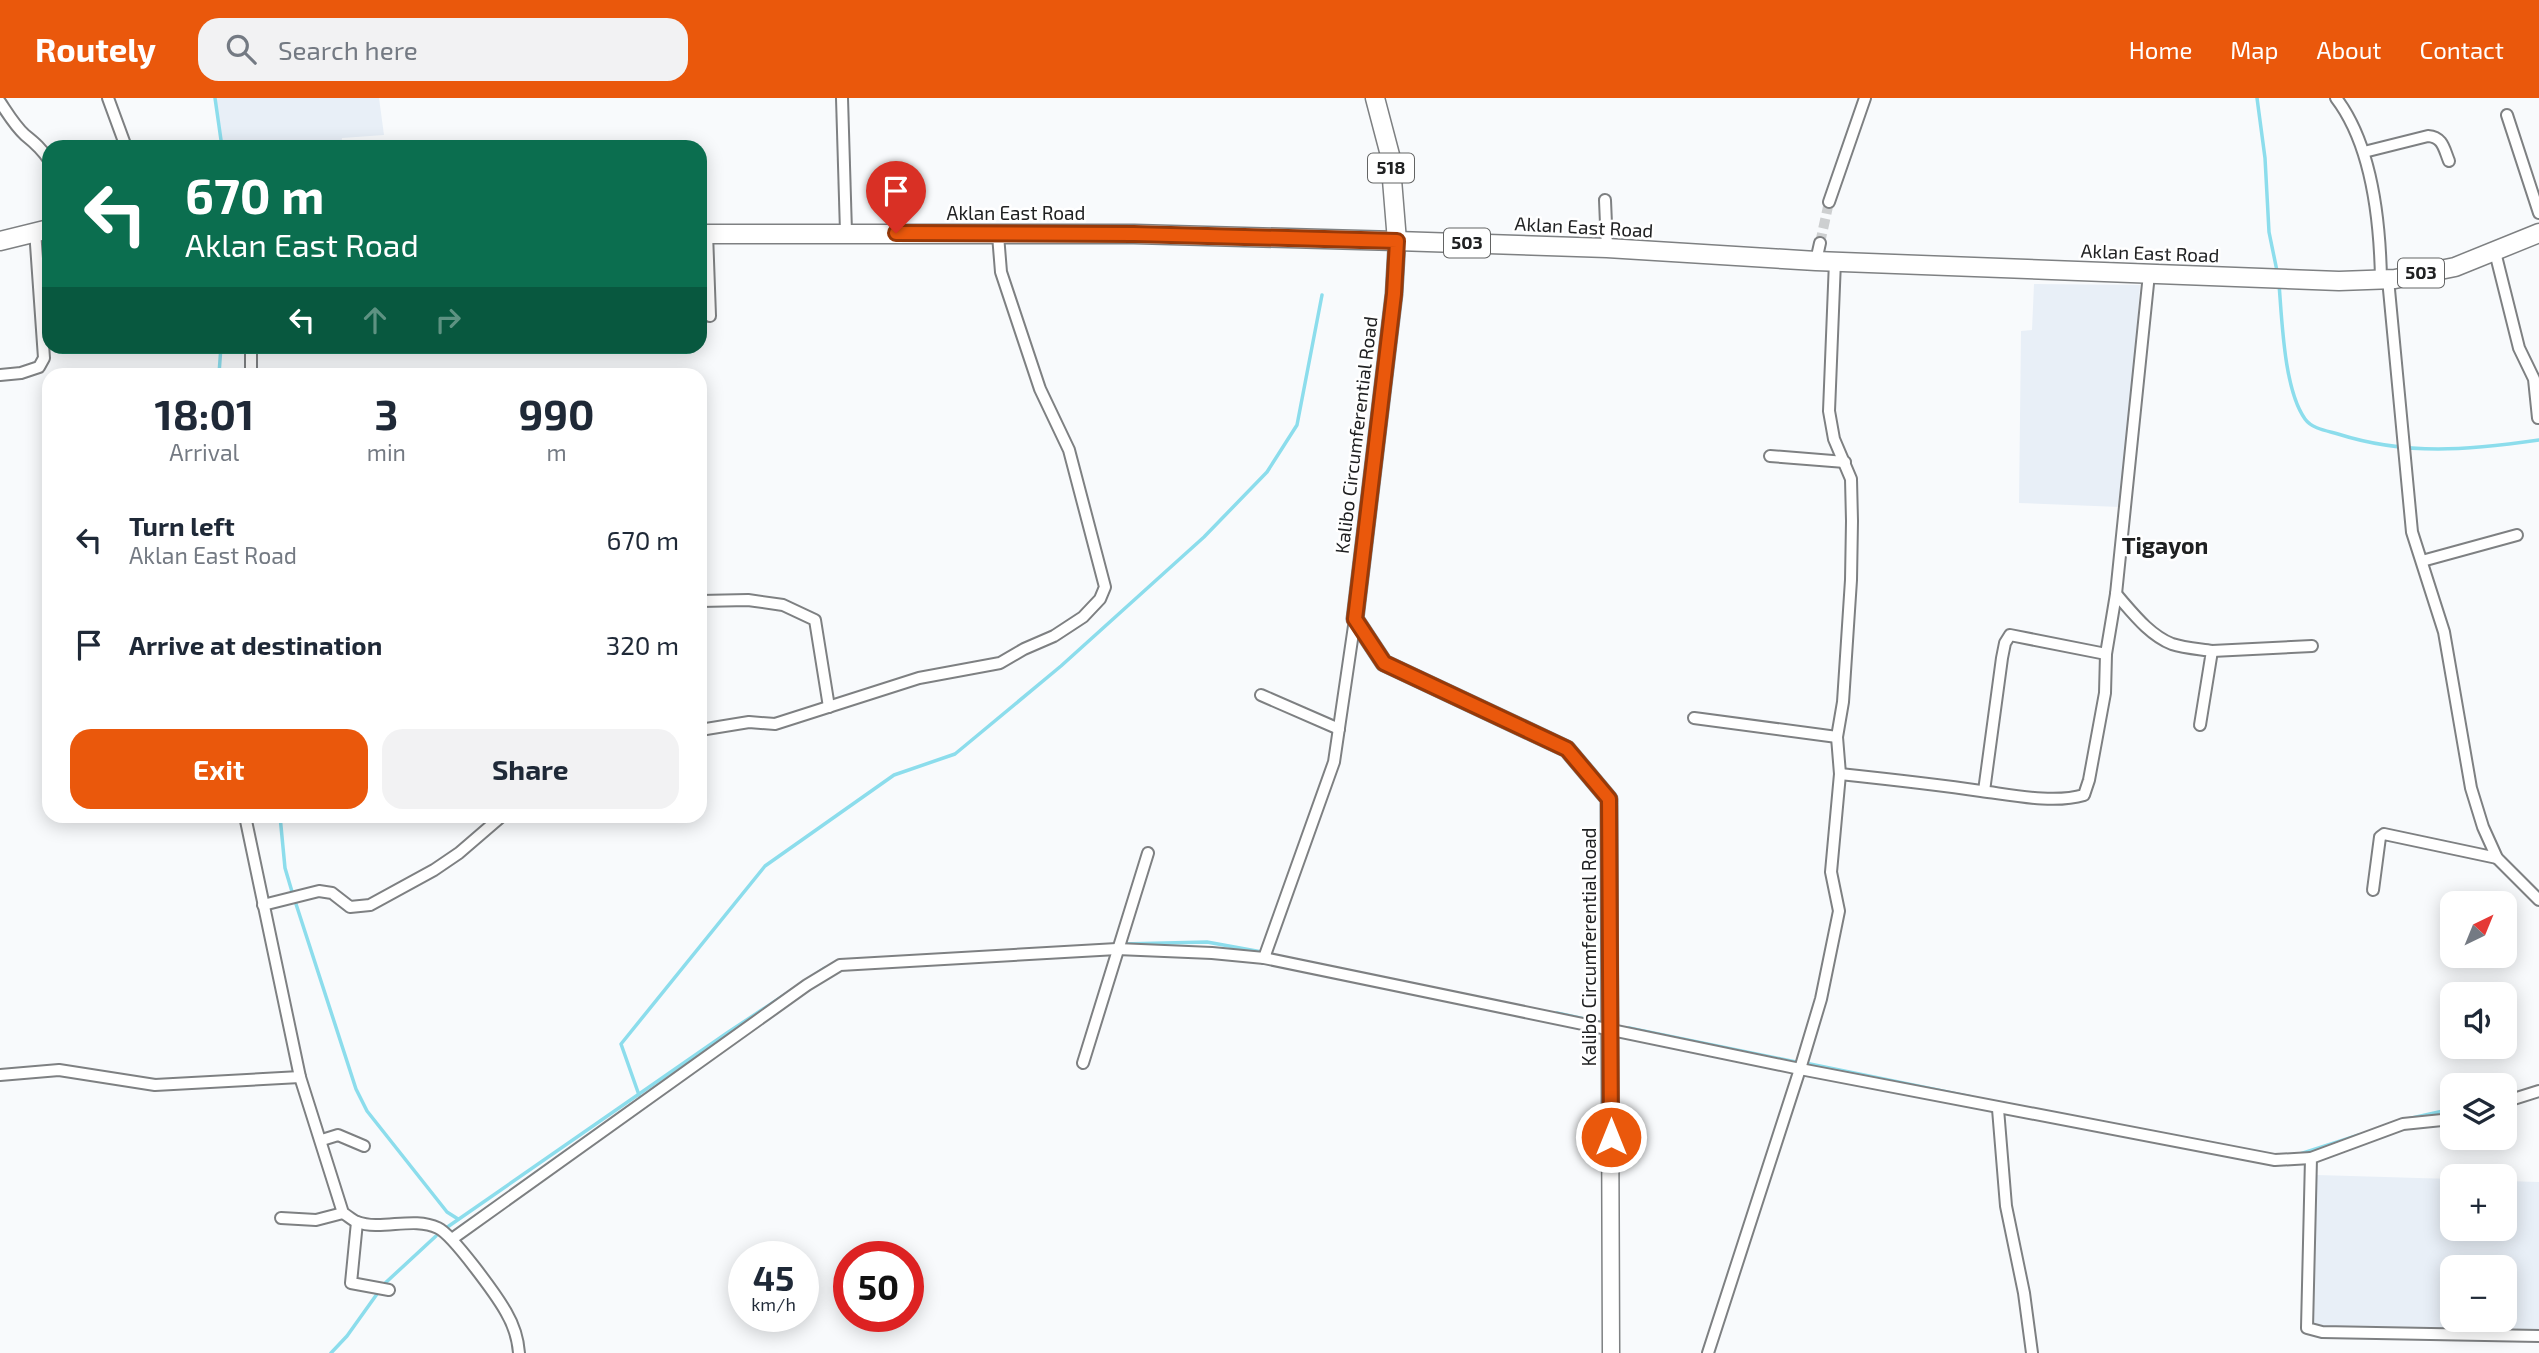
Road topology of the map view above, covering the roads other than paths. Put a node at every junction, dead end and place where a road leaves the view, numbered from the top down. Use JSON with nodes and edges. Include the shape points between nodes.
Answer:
{"nodes":[{"id":1,"x":108,"y":98,"type":"edge"},
{"id":2,"x":842,"y":98,"type":"edge"},
{"id":3,"x":1375,"y":98,"type":"edge"},
{"id":4,"x":1865,"y":98,"type":"edge"},
{"id":5,"x":2336,"y":98,"type":"edge"},
{"id":6,"x":0,"y":102,"type":"edge"},
{"id":7,"x":2507,"y":115,"type":"dead end"},
{"id":8,"x":123,"y":140,"type":"edge"},
{"id":9,"x":42,"y":149,"type":"edge"},
{"id":10,"x":2364,"y":152,"type":"junction"},
{"id":11,"x":2449,"y":161,"type":"dead end"},
{"id":12,"x":1605,"y":200,"type":"dead end"},
{"id":13,"x":1829,"y":202,"type":"tunnel mouth"},
{"id":14,"x":2539,"y":213,"type":"edge"},
{"id":15,"x":42,"y":230,"type":"edge"},
{"id":16,"x":846,"y":232,"type":"junction"},
{"id":17,"x":2539,"y":233,"type":"edge"},
{"id":18,"x":707,"y":234,"type":"edge"},
{"id":19,"x":998,"y":235,"type":"junction"},
{"id":20,"x":0,"y":241,"type":"edge"},
{"id":21,"x":1397,"y":241,"type":"junction"},
{"id":22,"x":1607,"y":248,"type":"junction"},
{"id":23,"x":2495,"y":252,"type":"junction"},
{"id":24,"x":1835,"y":261,"type":"junction"},
{"id":25,"x":2149,"y":274,"type":"junction"},
{"id":26,"x":707,"y":275,"type":"edge"},
{"id":27,"x":2384,"y":279,"type":"junction"},
{"id":28,"x":710,"y":316,"type":"dead end"},
{"id":29,"x":44,"y":354,"type":"edge"},
{"id":30,"x":0,"y":375,"type":"edge"},
{"id":31,"x":2538,"y":418,"type":"edge"},
{"id":32,"x":1770,"y":456,"type":"dead end"},
{"id":33,"x":1845,"y":462,"type":"junction"},
{"id":34,"x":2517,"y":535,"type":"dead end"},
{"id":35,"x":2422,"y":561,"type":"junction"},
{"id":36,"x":2116,"y":594,"type":"junction"},
{"id":37,"x":707,"y":601,"type":"edge"},
{"id":38,"x":1355,"y":619,"type":"junction"},
{"id":39,"x":2312,"y":646,"type":"dead end"},
{"id":40,"x":2211,"y":651,"type":"junction"},
{"id":41,"x":2106,"y":654,"type":"junction"},
{"id":42,"x":1261,"y":695,"type":"dead end"},
{"id":43,"x":829,"y":707,"type":"junction"},
{"id":44,"x":1693,"y":718,"type":"dead end"},
{"id":45,"x":2200,"y":725,"type":"dead end"},
{"id":46,"x":707,"y":729,"type":"edge"},
{"id":47,"x":1339,"y":729,"type":"junction"},
{"id":48,"x":1837,"y":737,"type":"junction"},
{"id":49,"x":1840,"y":774,"type":"junction"},
{"id":50,"x":1984,"y":791,"type":"junction"},
{"id":51,"x":246,"y":823,"type":"edge"},
{"id":52,"x":494,"y":823,"type":"edge"},
{"id":53,"x":1148,"y":853,"type":"dead end"},
{"id":54,"x":2497,"y":858,"type":"junction"},
{"id":55,"x":2373,"y":890,"type":"dead end"},
{"id":56,"x":2539,"y":900,"type":"edge"},
{"id":57,"x":262,"y":905,"type":"junction"},
{"id":58,"x":1117,"y":949,"type":"junction"},
{"id":59,"x":1264,"y":958,"type":"junction"},
{"id":60,"x":1610,"y":1029,"type":"junction"},
{"id":61,"x":1083,"y":1063,"type":"dead end"},
{"id":62,"x":1800,"y":1069,"type":"junction"},
{"id":63,"x":0,"y":1075,"type":"edge"},
{"id":64,"x":300,"y":1077,"type":"junction"},
{"id":65,"x":2539,"y":1091,"type":"edge"},
{"id":66,"x":2517,"y":1098,"type":"edge"},
{"id":67,"x":1998,"y":1108,"type":"junction"},
{"id":68,"x":2440,"y":1120,"type":"edge"},
{"id":69,"x":322,"y":1140,"type":"junction"},
{"id":70,"x":364,"y":1146,"type":"dead end"},
{"id":71,"x":2311,"y":1158,"type":"junction"},
{"id":72,"x":343,"y":1213,"type":"junction"},
{"id":73,"x":281,"y":1218,"type":"dead end"},
{"id":74,"x":357,"y":1222,"type":"junction"},
{"id":75,"x":452,"y":1239,"type":"junction"},
{"id":76,"x":389,"y":1290,"type":"dead end"},
{"id":77,"x":2539,"y":1336,"type":"edge"},
{"id":78,"x":519,"y":1353,"type":"edge"},
{"id":79,"x":1611,"y":1353,"type":"edge"},
{"id":80,"x":1708,"y":1353,"type":"edge"},
{"id":81,"x":2032,"y":1353,"type":"edge"}],
"edges":[{"from":1,"to":8,"type":"street"},
{"from":2,"to":16,"type":"street"},
{"from":3,"to":21,"type":"main road","name":"Kalibo Circumferential Road","number":"518","via":[[1389,146]]},
{"from":4,"to":13,"type":"street"},
{"from":5,"to":10,"type":"street","via":[[2351,117]]},
{"from":6,"to":9,"type":"street","via":[[12,121]]},
{"from":7,"to":14,"type":"street"},
{"from":10,"to":11,"type":"street","via":[[2428,136],[2441,141]]},
{"from":10,"to":27,"type":"street"},
{"from":12,"to":22,"type":"street"},
{"from":15,"to":20,"type":"main road"},
{"from":16,"to":18,"type":"main road","name":"Aklan East Road","number":"503"},
{"from":16,"to":19,"type":"main road","name":"Aklan East Road","number":"503"},
{"from":17,"to":23,"type":"main road","number":"503"},
{"from":19,"to":21,"type":"main road","name":"Aklan East Road","number":"503"},
{"from":19,"to":43,"type":"street","via":[[1002,272],[1040,389],[1069,450],[1105,587],[1083,617],[1000,663],[919,678]]},
{"from":21,"to":22,"type":"main road","name":"Aklan East Road","number":"503"},
{"from":21,"to":38,"type":"main road","name":"Kalibo Circumferential Road","number":"518"},
{"from":22,"to":24,"type":"main road","name":"Aklan East Road","number":"503","via":[[1818,252]]},
{"from":23,"to":27,"type":"main road","number":"503","via":[[2455,267]]},
{"from":23,"to":31,"type":"street","via":[[2519,348],[2535,379]]},
{"from":24,"to":25,"type":"main road","name":"Aklan East Road","number":"503"},
{"from":24,"to":33,"type":"street","via":[[1829,411],[1834,439]]},
{"from":25,"to":27,"type":"main road","name":"Aklan East Road","number":"503"},
{"from":25,"to":36,"type":"street"},
{"from":26,"to":28,"type":"street"},
{"from":27,"to":35,"type":"street","via":[[2412,532]]},
{"from":29,"to":30,"type":"street","via":[[38,367]]},
{"from":32,"to":33,"type":"street"},
{"from":33,"to":48,"type":"street","via":[[1851,479],[1852,580]]},
{"from":34,"to":35,"type":"street"},
{"from":35,"to":54,"type":"street","via":[[2444,632],[2471,788]]},
{"from":36,"to":40,"type":"street","via":[[2159,636],[2173,644]]},
{"from":36,"to":41,"type":"street"},
{"from":37,"to":43,"type":"street","via":[[783,605],[815,620]]},
{"from":38,"to":47,"type":"street"},
{"from":38,"to":60,"type":"main road","name":"Kalibo Circumferential Road","via":[[1384,663],[1567,749],[1609,799]]},
{"from":39,"to":40,"type":"street"},
{"from":40,"to":45,"type":"street"},
{"from":41,"to":50,"type":"street","via":[[2105,693],[2084,794],[2073,798]]},
{"from":41,"to":50,"type":"street","via":[[2010,635]]},
{"from":42,"to":47,"type":"street"},
{"from":43,"to":46,"type":"street","via":[[775,724],[748,722]]},
{"from":44,"to":48,"type":"street"},
{"from":47,"to":59,"type":"street","via":[[1335,762]]},
{"from":48,"to":49,"type":"street"},
{"from":49,"to":50,"type":"street"},
{"from":49,"to":62,"type":"street","via":[[1831,872],[1838,922]]},
{"from":51,"to":57,"type":"street"},
{"from":52,"to":57,"type":"street","via":[[451,858],[370,905],[350,907],[332,893],[319,891]]},
{"from":53,"to":58,"type":"street"},
{"from":54,"to":55,"type":"street","via":[[2384,834]]},
{"from":54,"to":56,"type":"street"},
{"from":57,"to":64,"type":"street"},
{"from":58,"to":59,"type":"street"},
{"from":58,"to":61,"type":"street"},
{"from":58,"to":75,"type":"street","via":[[840,965]]},
{"from":59,"to":60,"type":"street"},
{"from":60,"to":62,"type":"street"},
{"from":60,"to":79,"type":"main road","name":"Kalibo Circumferential Road"},
{"from":62,"to":67,"type":"street"},
{"from":62,"to":80,"type":"street"},
{"from":63,"to":64,"type":"street","via":[[59,1070],[155,1085]]},
{"from":64,"to":69,"type":"street"},
{"from":65,"to":66,"type":"street"},
{"from":67,"to":71,"type":"street","via":[[2274,1160]]},
{"from":67,"to":81,"type":"street","via":[[2006,1206]]},
{"from":68,"to":71,"type":"street","via":[[2403,1124]]},
{"from":69,"to":70,"type":"street","via":[[338,1135]]},
{"from":69,"to":72,"type":"street"},
{"from":71,"to":77,"type":"street","via":[[2307,1328]]},
{"from":72,"to":73,"type":"street","via":[[316,1220]]},
{"from":72,"to":74,"type":"street"},
{"from":74,"to":75,"type":"street","via":[[420,1223],[438,1228]]},
{"from":74,"to":76,"type":"street","via":[[351,1283]]},
{"from":75,"to":78,"type":"street","via":[[506,1311]]}]}
